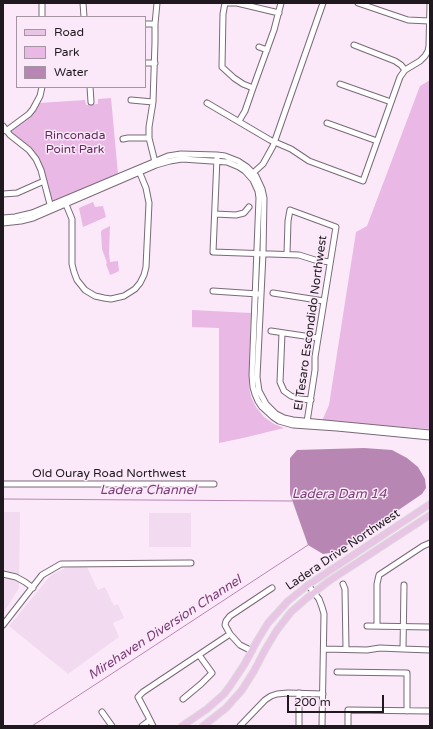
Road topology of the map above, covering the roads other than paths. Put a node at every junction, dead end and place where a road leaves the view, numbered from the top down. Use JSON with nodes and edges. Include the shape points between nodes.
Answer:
{"nodes":[{"id":1,"x":42,"y":3,"type":"edge"},
{"id":2,"x":83,"y":3,"type":"edge"},
{"id":3,"x":157,"y":3,"type":"edge"},
{"id":4,"x":225,"y":3,"type":"edge"},
{"id":5,"x":282,"y":3,"type":"edge"},
{"id":6,"x":323,"y":3,"type":"edge"},
{"id":7,"x":358,"y":3,"type":"edge"},
{"id":8,"x":430,"y":3,"type":"edge"},
{"id":9,"x":279,"y":13,"type":"junction"},
{"id":10,"x":42,"y":16,"type":"edge"},
{"id":11,"x":84,"y":16,"type":"edge"},
{"id":12,"x":429,"y":21,"type":"edge"},
{"id":13,"x":146,"y":24,"type":"edge"},
{"id":14,"x":155,"y":24,"type":"junction"},
{"id":15,"x":354,"y":45,"type":"dead end"},
{"id":16,"x":259,"y":47,"type":"dead end"},
{"id":17,"x":267,"y":50,"type":"junction"},
{"id":18,"x":146,"y":63,"type":"edge"},
{"id":19,"x":155,"y":63,"type":"junction"},
{"id":20,"x":405,"y":70,"type":"junction"},
{"id":21,"x":340,"y":84,"type":"dead end"},
{"id":22,"x":42,"y":88,"type":"edge"},
{"id":23,"x":90,"y":88,"type":"edge"},
{"id":24,"x":253,"y":88,"type":"junction"},
{"id":25,"x":132,"y":100,"type":"dead end"},
{"id":26,"x":91,"y":102,"type":"dead end"},
{"id":27,"x":153,"y":102,"type":"junction"},
{"id":28,"x":391,"y":102,"type":"junction"},
{"id":29,"x":206,"y":103,"type":"dead end"},
{"id":30,"x":239,"y":122,"type":"junction"},
{"id":31,"x":326,"y":123,"type":"dead end"},
{"id":32,"x":4,"y":130,"type":"edge"},
{"id":33,"x":149,"y":138,"type":"junction"},
{"id":34,"x":123,"y":140,"type":"dead end"},
{"id":35,"x":377,"y":141,"type":"junction"},
{"id":36,"x":275,"y":142,"type":"junction"},
{"id":37,"x":217,"y":158,"type":"junction"},
{"id":38,"x":155,"y":163,"type":"junction"},
{"id":39,"x":138,"y":170,"type":"junction"},
{"id":40,"x":252,"y":174,"type":"junction"},
{"id":41,"x":44,"y":181,"type":"junction"},
{"id":42,"x":3,"y":194,"type":"edge"},
{"id":43,"x":65,"y":202,"type":"junction"},
{"id":44,"x":249,"y":207,"type":"dead end"},
{"id":45,"x":50,"y":208,"type":"junction"},
{"id":46,"x":215,"y":214,"type":"junction"},
{"id":47,"x":3,"y":218,"type":"edge"},
{"id":48,"x":3,"y":223,"type":"edge"},
{"id":49,"x":260,"y":254,"type":"junction"},
{"id":50,"x":287,"y":254,"type":"junction"},
{"id":51,"x":330,"y":262,"type":"junction"},
{"id":52,"x":213,"y":291,"type":"dead end"},
{"id":53,"x":273,"y":292,"type":"dead end"},
{"id":54,"x":258,"y":294,"type":"junction"},
{"id":55,"x":324,"y":300,"type":"junction"},
{"id":56,"x":271,"y":331,"type":"dead end"},
{"id":57,"x":282,"y":333,"type":"junction"},
{"id":58,"x":318,"y":338,"type":"junction"},
{"id":59,"x":311,"y":400,"type":"junction"},
{"id":60,"x":307,"y":422,"type":"junction"},
{"id":61,"x":430,"y":433,"type":"edge"},
{"id":62,"x":430,"y":437,"type":"edge"},
{"id":63,"x":3,"y":484,"type":"edge"},
{"id":64,"x":214,"y":484,"type":"dead end"},
{"id":65,"x":429,"y":507,"type":"edge"},
{"id":66,"x":430,"y":514,"type":"edge"},
{"id":67,"x":430,"y":543,"type":"edge"},
{"id":68,"x":191,"y":563,"type":"dead end"},
{"id":69,"x":3,"y":574,"type":"edge"},
{"id":70,"x":343,"y":584,"type":"dead end"},
{"id":71,"x":308,"y":585,"type":"junction"},
{"id":72,"x":404,"y":585,"type":"dead end"},
{"id":73,"x":33,"y":588,"type":"junction"},
{"id":74,"x":272,"y":588,"type":"dead end"},
{"id":75,"x":314,"y":592,"type":"junction"},
{"id":76,"x":3,"y":625,"type":"edge"},
{"id":77,"x":367,"y":626,"type":"dead end"},
{"id":78,"x":377,"y":626,"type":"junction"},
{"id":79,"x":403,"y":627,"type":"junction"},
{"id":80,"x":430,"y":627,"type":"edge"},
{"id":81,"x":230,"y":634,"type":"junction"},
{"id":82,"x":324,"y":649,"type":"junction"},
{"id":83,"x":346,"y":649,"type":"junction"},
{"id":84,"x":403,"y":649,"type":"junction"},
{"id":85,"x":252,"y":650,"type":"junction"},
{"id":86,"x":430,"y":650,"type":"edge"},
{"id":87,"x":199,"y":655,"type":"junction"},
{"id":88,"x":337,"y":672,"type":"dead end"},
{"id":89,"x":299,"y":693,"type":"junction"},
{"id":90,"x":323,"y":694,"type":"junction"},
{"id":91,"x":183,"y":699,"type":"dead end"},
{"id":92,"x":407,"y":711,"type":"junction"},
{"id":93,"x":430,"y":711,"type":"edge"},
{"id":94,"x":102,"y":712,"type":"dead end"},
{"id":95,"x":150,"y":720,"type":"junction"},
{"id":96,"x":112,"y":726,"type":"edge"},
{"id":97,"x":142,"y":726,"type":"edge"},
{"id":98,"x":153,"y":726,"type":"edge"},
{"id":99,"x":182,"y":726,"type":"edge"},
{"id":100,"x":203,"y":726,"type":"edge"},
{"id":101,"x":240,"y":726,"type":"edge"},
{"id":102,"x":299,"y":726,"type":"edge"},
{"id":103,"x":322,"y":726,"type":"edge"},
{"id":104,"x":348,"y":726,"type":"edge"}],
"edges":[{"from":1,"to":10,"type":"street"},
{"from":2,"to":11,"type":"street"},
{"from":3,"to":14,"type":"street"},
{"from":4,"to":9,"type":"street","via":[[237,3]]},
{"from":4,"to":24,"type":"street","via":[[222,67],[234,78]]},
{"from":5,"to":9,"type":"street"},
{"from":6,"to":36,"type":"street"},
{"from":7,"to":12,"type":"street","via":[[408,20]]},
{"from":8,"to":12,"type":"street"},
{"from":9,"to":17,"type":"street"},
{"from":12,"to":20,"type":"street","via":[[428,52],[420,61]]},
{"from":13,"to":14,"type":"street"},
{"from":14,"to":19,"type":"street"},
{"from":15,"to":20,"type":"street","via":[[395,61]]},
{"from":16,"to":17,"type":"street"},
{"from":17,"to":24,"type":"street"},
{"from":18,"to":19,"type":"street"},
{"from":19,"to":27,"type":"street"},
{"from":20,"to":28,"type":"street"},
{"from":21,"to":28,"type":"street"},
{"from":22,"to":32,"type":"street","via":[[29,114]]},
{"from":23,"to":26,"type":"street"},
{"from":24,"to":30,"type":"street"},
{"from":25,"to":27,"type":"street"},
{"from":27,"to":33,"type":"street"},
{"from":28,"to":35,"type":"street"},
{"from":29,"to":30,"type":"street"},
{"from":30,"to":36,"type":"street"},
{"from":31,"to":35,"type":"street"},
{"from":32,"to":41,"type":"street","via":[[34,156]]},
{"from":33,"to":34,"type":"street"},
{"from":33,"to":38,"type":"street"},
{"from":35,"to":36,"type":"street","via":[[363,181],[310,161]]},
{"from":36,"to":40,"type":"street","via":[[261,167]]},
{"from":37,"to":38,"type":"street"},
{"from":37,"to":40,"type":"street","via":[[225,156],[238,160]]},
{"from":37,"to":46,"type":"street"},
{"from":38,"to":39,"type":"street"},
{"from":39,"to":43,"type":"street"},
{"from":39,"to":43,"type":"street","via":[[146,188],[149,204],[145,271],[140,283],[131,292],[120,297],[108,299],[96,296],[82,287],[75,276],[72,264],[72,223]]},
{"from":40,"to":49,"type":"street","via":[[259,198]]},
{"from":41,"to":42,"type":"street","via":[[17,193]]},
{"from":41,"to":45,"type":"street"},
{"from":43,"to":45,"type":"street"},
{"from":44,"to":46,"type":"street","via":[[244,213],[236,215]]},
{"from":45,"to":47,"type":"street"},
{"from":45,"to":48,"type":"street","via":[[27,220]]},
{"from":46,"to":49,"type":"street","via":[[213,252]]},
{"from":49,"to":50,"type":"street"},
{"from":49,"to":54,"type":"street"},
{"from":50,"to":51,"type":"street"},
{"from":50,"to":51,"type":"street","name":"El Tesaro Escondido Northwest","via":[[290,210],[336,227]]},
{"from":51,"to":55,"type":"street","name":"El Tesaro Escondido Northwest"},
{"from":52,"to":54,"type":"street"},
{"from":53,"to":55,"type":"street"},
{"from":54,"to":60,"type":"street","via":[[257,377],[260,391],[266,404],[276,414]]},
{"from":54,"to":62,"type":"street","via":[[253,387],[258,401],[273,417],[293,425]]},
{"from":55,"to":58,"type":"street","name":"El Tesaro Escondido Northwest"},
{"from":56,"to":57,"type":"street"},
{"from":57,"to":58,"type":"street"},
{"from":57,"to":59,"type":"street","via":[[280,382],[284,391],[291,396]]},
{"from":58,"to":59,"type":"street","name":"El Tesaro Escondido Northwest"},
{"from":59,"to":60,"type":"street","name":"El Tesaro Escondido Northwest"},
{"from":60,"to":61,"type":"street"},
{"from":63,"to":64,"type":"street","name":"Old Ouray Road Northwest"},
{"from":65,"to":71,"type":"main road","name":"Ladera Drive Northwest"},
{"from":66,"to":75,"type":"main road","name":"Ladera Drive Northwest"},
{"from":67,"to":78,"type":"street","via":[[379,575]]},
{"from":68,"to":73,"type":"street","via":[[61,564],[42,575]]},
{"from":69,"to":73,"type":"street","via":[[16,576]]},
{"from":70,"to":83,"type":"street"},
{"from":71,"to":75,"type":"street"},
{"from":71,"to":85,"type":"main road","name":"Ladera Drive Northwest","via":[[273,617]]},
{"from":72,"to":79,"type":"street"},
{"from":73,"to":76,"type":"street"},
{"from":74,"to":81,"type":"street","via":[[230,616],[225,625]]},
{"from":75,"to":82,"type":"street","via":[[324,614]]},
{"from":75,"to":100,"type":"main road","name":"Ladera Drive Northwest","via":[[284,621],[234,700]]},
{"from":77,"to":78,"type":"street"},
{"from":78,"to":79,"type":"street"},
{"from":79,"to":80,"type":"street"},
{"from":79,"to":84,"type":"street"},
{"from":81,"to":85,"type":"street","via":[[240,645]]},
{"from":81,"to":87,"type":"street"},
{"from":82,"to":83,"type":"street"},
{"from":82,"to":90,"type":"street"},
{"from":83,"to":84,"type":"street"},
{"from":84,"to":86,"type":"street"},
{"from":85,"to":99,"type":"main road","name":"Ladera Drive Northwest","via":[[224,694]]},
{"from":87,"to":91,"type":"street","via":[[212,673]]},
{"from":87,"to":95,"type":"street","via":[[138,697]]},
{"from":88,"to":92,"type":"street","via":[[408,673]]},
{"from":89,"to":90,"type":"street"},
{"from":89,"to":101,"type":"street","via":[[271,696]]},
{"from":89,"to":102,"type":"street"},
{"from":90,"to":103,"type":"street"},
{"from":92,"to":93,"type":"street"},
{"from":92,"to":104,"type":"street","via":[[348,710]]},
{"from":94,"to":96,"type":"street"},
{"from":95,"to":97,"type":"street"},
{"from":95,"to":98,"type":"street"}]}
